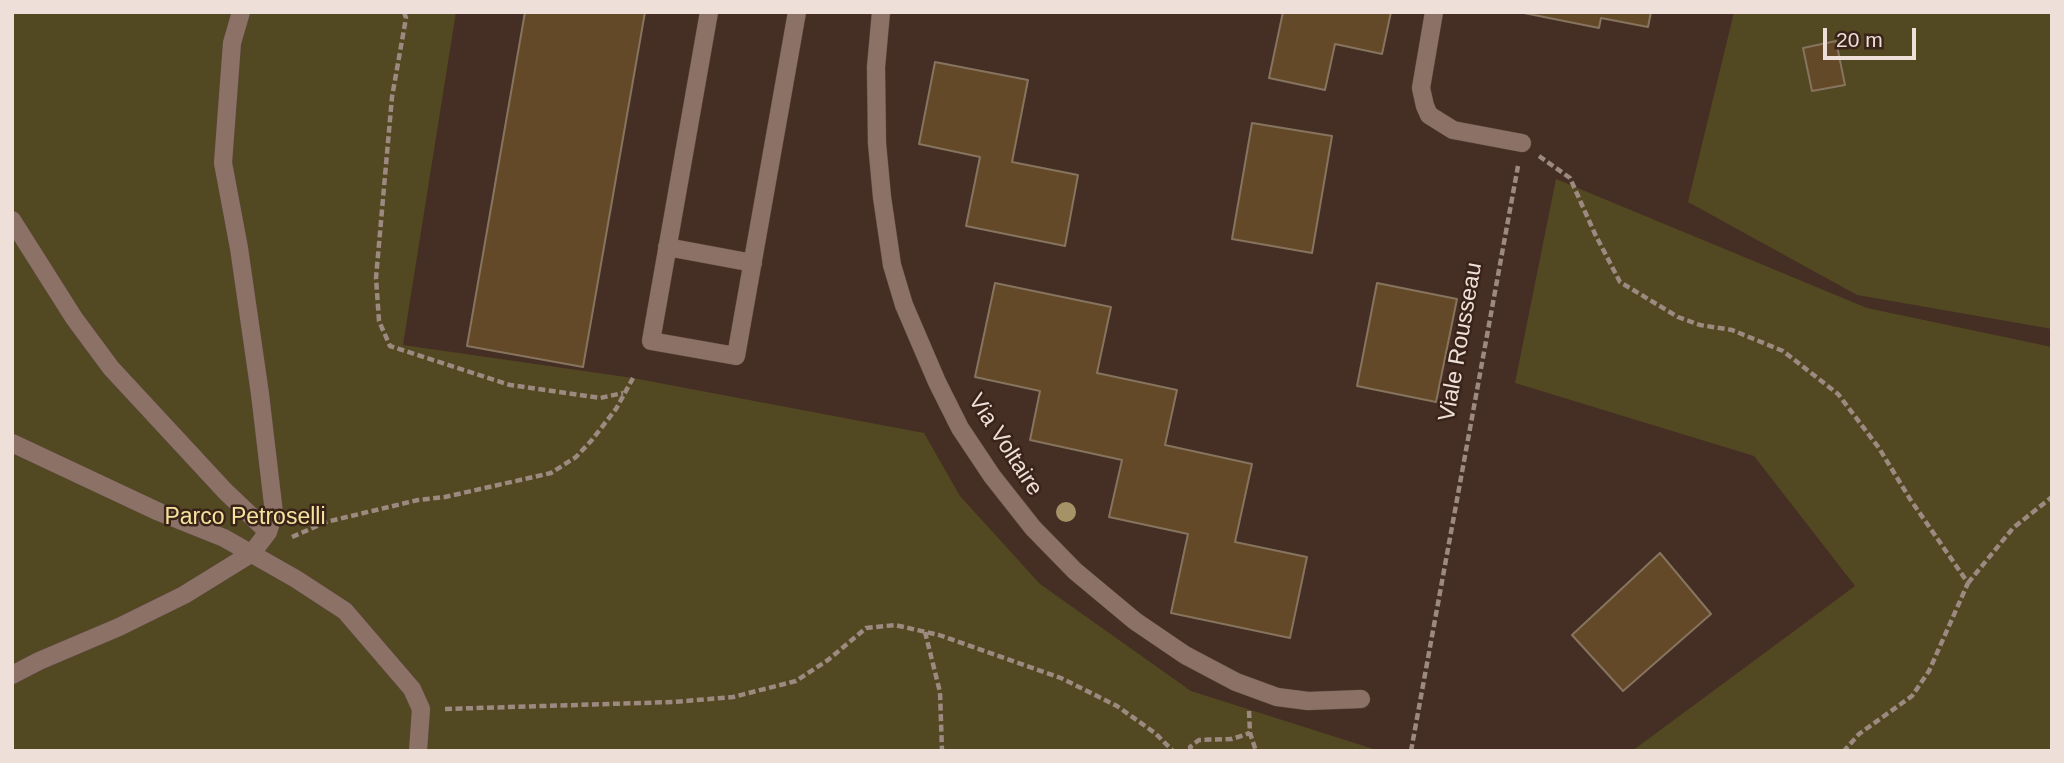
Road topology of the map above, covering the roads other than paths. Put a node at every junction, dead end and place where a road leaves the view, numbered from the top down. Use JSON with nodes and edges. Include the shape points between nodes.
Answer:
{"nodes":[{"id":1,"x":241,"y":12,"type":"edge"},
{"id":2,"x":709,"y":12,"type":"edge"},
{"id":3,"x":797,"y":12,"type":"edge"},
{"id":4,"x":881,"y":12,"type":"edge"},
{"id":5,"x":1434,"y":12,"type":"edge"},
{"id":6,"x":1522,"y":144,"type":"road end"},
{"id":7,"x":12,"y":220,"type":"edge"},
{"id":8,"x":667,"y":247,"type":"junction"},
{"id":9,"x":752,"y":263,"type":"junction"},
{"id":10,"x":12,"y":443,"type":"edge"},
{"id":11,"x":268,"y":532,"type":"junction"},
{"id":12,"x":252,"y":553,"type":"junction"},
{"id":13,"x":12,"y":675,"type":"edge"},
{"id":14,"x":1360,"y":699,"type":"dead end"},
{"id":15,"x":418,"y":751,"type":"edge"}],
"edges":[{"from":1,"to":11,"type":"street","via":[[232,43],[223,163],[260,394],[274,513]]},
{"from":2,"to":8,"type":"street"},
{"from":3,"to":9,"type":"street"},
{"from":4,"to":14,"type":"street","name":"Via Voltaire","via":[[877,132],[892,265],[937,382],[992,476],[1075,571],[1185,655],[1277,697],[1308,702]]},
{"from":5,"to":6,"type":"street","via":[[1421,88],[1429,115],[1453,130]]},
{"from":7,"to":11,"type":"street","via":[[111,368]]},
{"from":8,"to":9,"type":"street"},
{"from":8,"to":9,"type":"street","via":[[651,341],[736,356]]},
{"from":10,"to":12,"type":"street"},
{"from":11,"to":12,"type":"street"},
{"from":12,"to":13,"type":"street","via":[[184,595]]},
{"from":12,"to":15,"type":"street","via":[[345,611],[412,689],[421,709]]}]}
